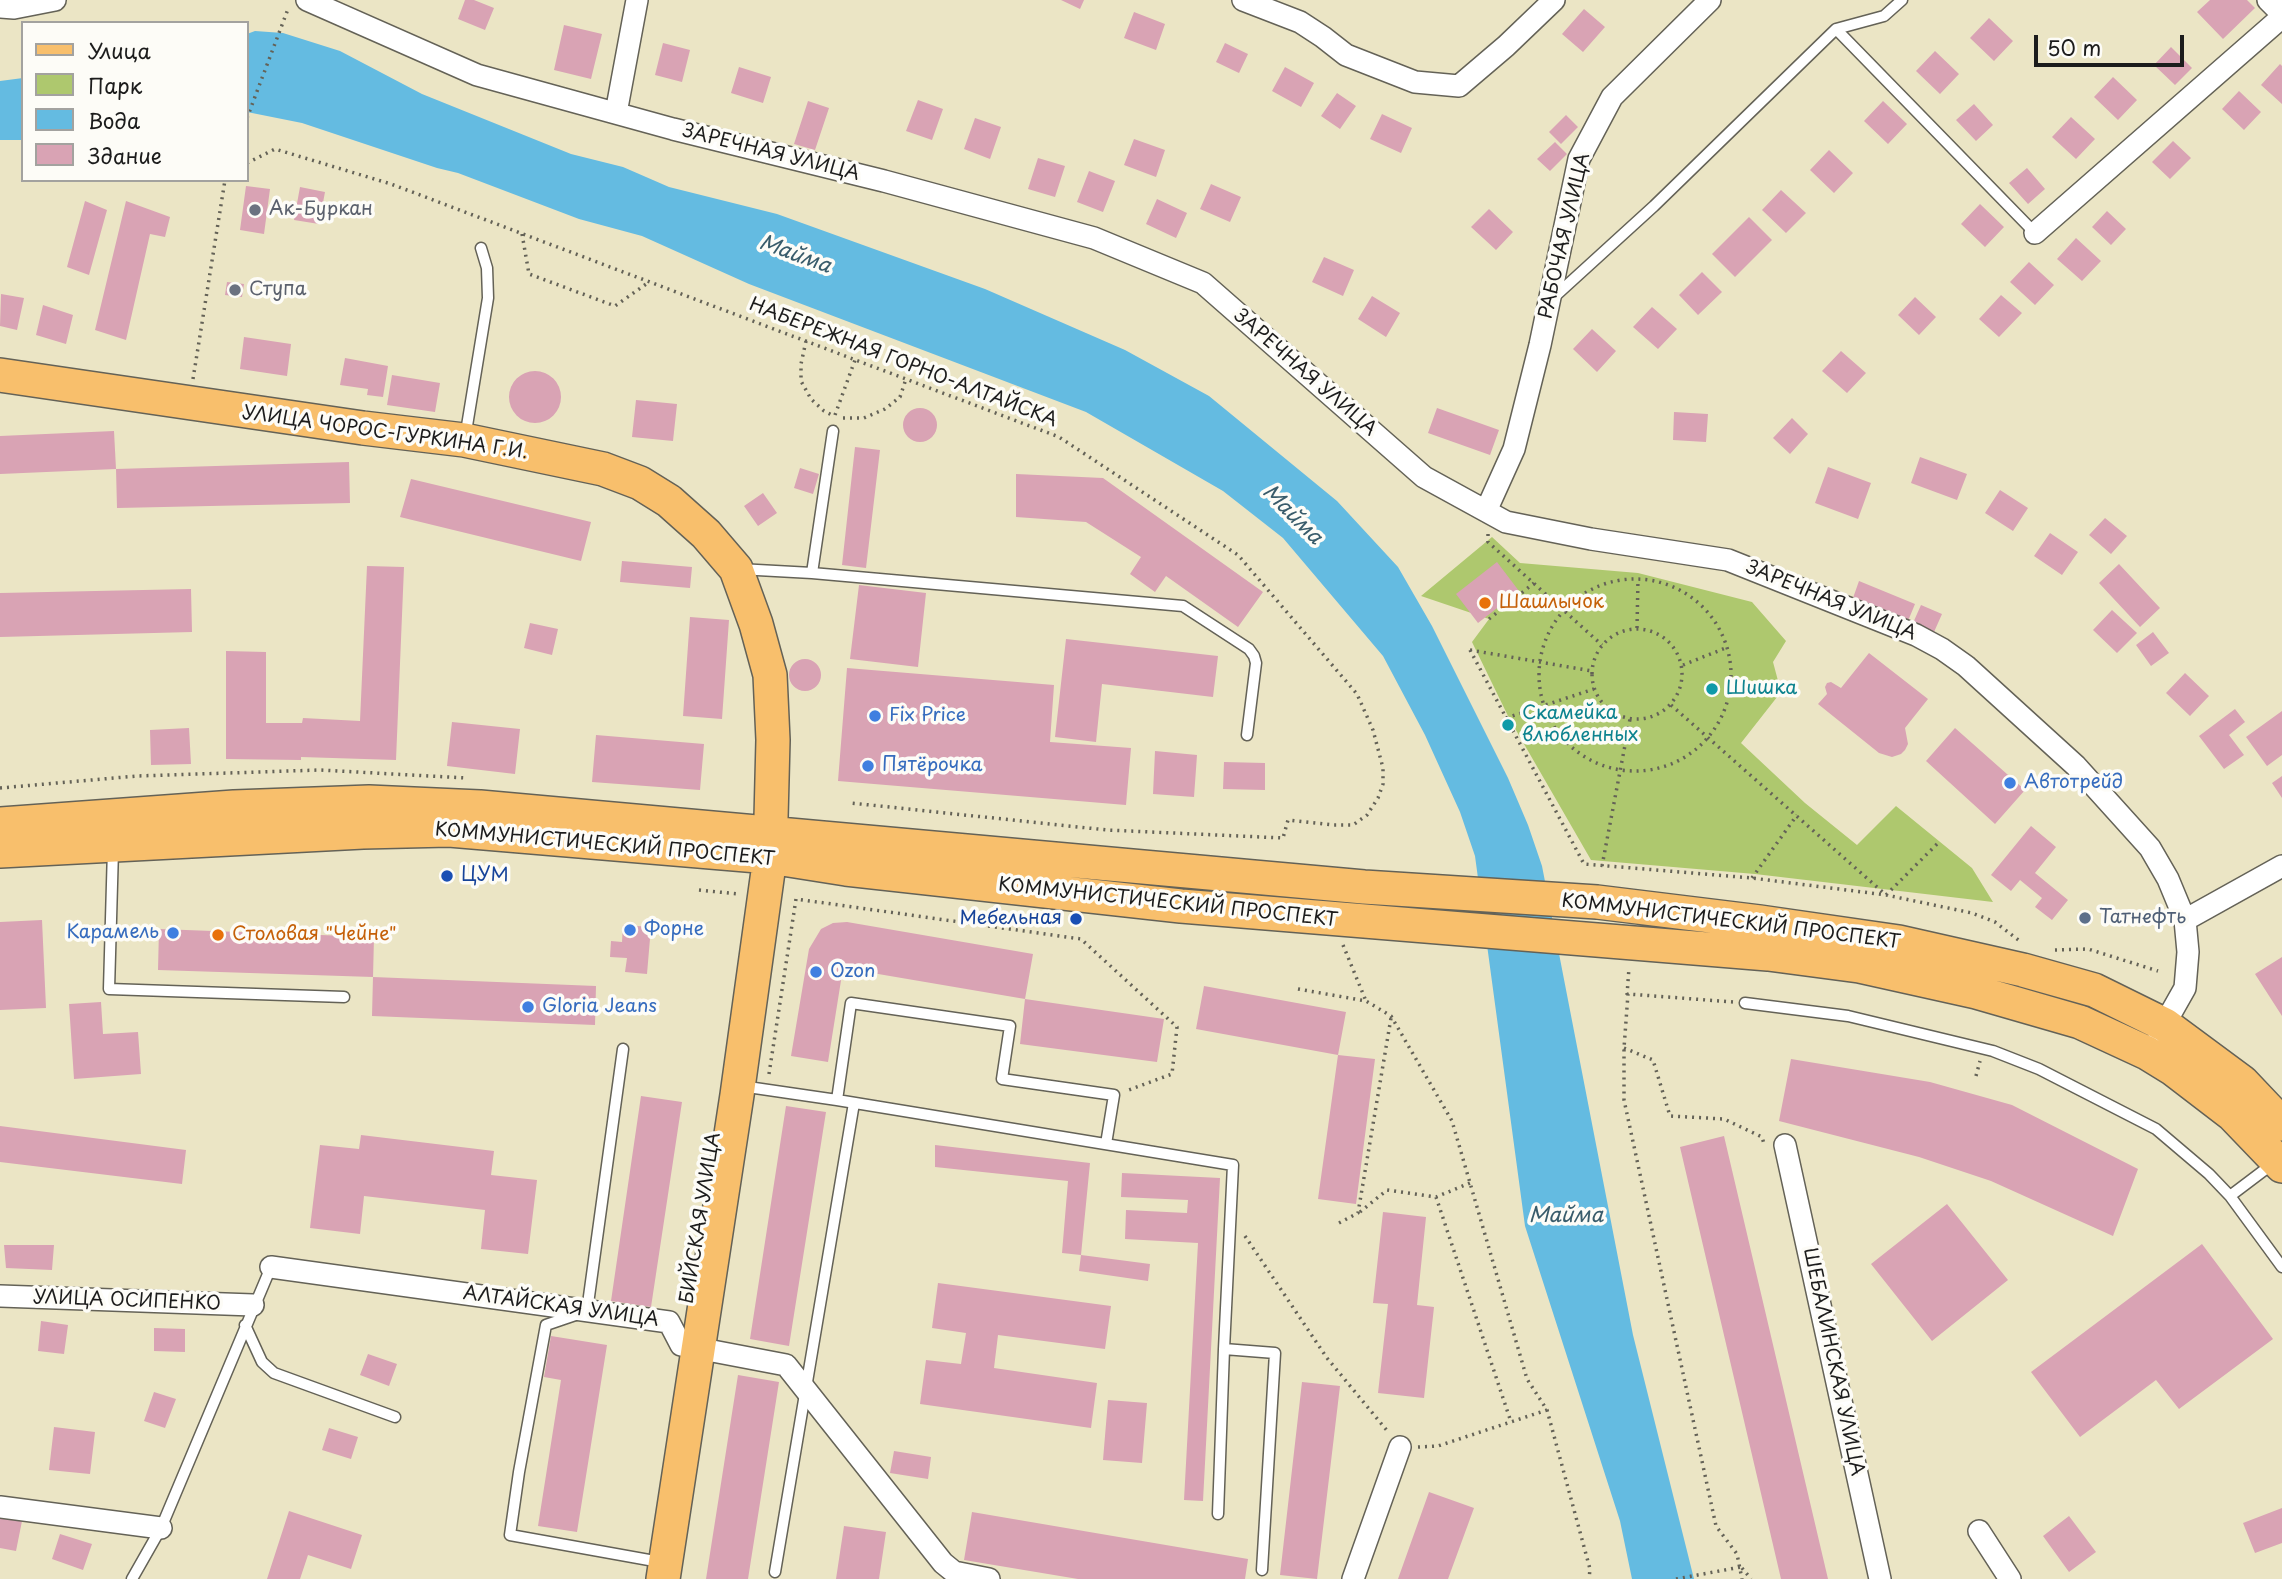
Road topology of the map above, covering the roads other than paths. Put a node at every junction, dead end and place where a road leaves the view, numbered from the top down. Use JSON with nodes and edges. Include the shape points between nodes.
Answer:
{"nodes":[{"id":1,"x":55,"y":0,"type":"edge"},
{"id":2,"x":307,"y":0,"type":"edge"},
{"id":3,"x":637,"y":0,"type":"edge"},
{"id":4,"x":1243,"y":0,"type":"edge"},
{"id":5,"x":1554,"y":0,"type":"edge"},
{"id":6,"x":1710,"y":0,"type":"edge"},
{"id":7,"x":1902,"y":0,"type":"edge"},
{"id":8,"x":2268,"y":0,"type":"edge"},
{"id":9,"x":0,"y":7,"type":"edge"},
{"id":10,"x":2282,"y":16,"type":"edge"},
{"id":11,"x":1836,"y":29,"type":"junction"},
{"id":12,"x":616,"y":113,"type":"junction"},
{"id":13,"x":2035,"y":233,"type":"joint"},
{"id":14,"x":481,"y":248,"type":"dead end"},
{"id":15,"x":1548,"y":303,"type":"junction"},
{"id":16,"x":0,"y":375,"type":"edge"},
{"id":17,"x":0,"y":394,"type":"edge"},
{"id":18,"x":833,"y":431,"type":"dead end"},
{"id":19,"x":464,"y":440,"type":"junction"},
{"id":20,"x":1486,"y":511,"type":"junction"},
{"id":21,"x":736,"y":569,"type":"junction"},
{"id":22,"x":812,"y":573,"type":"junction"},
{"id":23,"x":1247,"y":735,"type":"dead end"},
{"id":24,"x":0,"y":824,"type":"edge"},
{"id":25,"x":762,"y":845,"type":"junction"},
{"id":26,"x":113,"y":846,"type":"junction"},
{"id":27,"x":0,"y":852,"type":"edge"},
{"id":28,"x":2280,"y":874,"type":"edge"},
{"id":29,"x":2185,"y":920,"type":"junction"},
{"id":30,"x":344,"y":997,"type":"dead end"},
{"id":31,"x":1745,"y":1003,"type":"road end"},
{"id":32,"x":2165,"y":1025,"type":"junction"},
{"id":33,"x":623,"y":1049,"type":"dead end"},
{"id":34,"x":2147,"y":1052,"type":"junction"},
{"id":35,"x":752,"y":1088,"type":"junction"},
{"id":36,"x":837,"y":1100,"type":"junction"},
{"id":37,"x":854,"y":1103,"type":"junction"},
{"id":38,"x":2282,"y":1124,"type":"edge"},
{"id":39,"x":1106,"y":1144,"type":"junction"},
{"id":40,"x":1775,"y":1147,"type":"road end"},
{"id":41,"x":2280,"y":1163,"type":"edge"},
{"id":42,"x":2231,"y":1196,"type":"junction"},
{"id":43,"x":271,"y":1267,"type":"joint"},
{"id":44,"x":2282,"y":1267,"type":"edge"},
{"id":45,"x":0,"y":1296,"type":"edge"},
{"id":46,"x":253,"y":1305,"type":"junction"},
{"id":47,"x":587,"y":1311,"type":"junction"},
{"id":48,"x":245,"y":1325,"type":"junction"},
{"id":49,"x":690,"y":1347,"type":"junction"},
{"id":50,"x":1224,"y":1349,"type":"junction"},
{"id":51,"x":806,"y":1390,"type":"junction"},
{"id":52,"x":395,"y":1417,"type":"dead end"},
{"id":53,"x":1400,"y":1447,"type":"road end"},
{"id":54,"x":0,"y":1507,"type":"edge"},
{"id":55,"x":1218,"y":1514,"type":"dead end"},
{"id":56,"x":161,"y":1528,"type":"junction"},
{"id":57,"x":1979,"y":1531,"type":"dead end"},
{"id":58,"x":1262,"y":1570,"type":"dead end"},
{"id":59,"x":775,"y":1572,"type":"dead end"},
{"id":60,"x":652,"y":1573,"type":"edge"},
{"id":61,"x":132,"y":1579,"type":"edge"},
{"id":62,"x":989,"y":1579,"type":"edge"},
{"id":63,"x":1353,"y":1579,"type":"edge"},
{"id":64,"x":1880,"y":1579,"type":"edge"},
{"id":65,"x":2010,"y":1579,"type":"edge"}],
"edges":[{"from":1,"to":9,"type":"street"},
{"from":2,"to":12,"type":"street","name":"ЗАРЕЧНАЯ УЛИЦА","via":[[477,75]]},
{"from":3,"to":12,"type":"street"},
{"from":4,"to":5,"type":"street","via":[[1300,22],[1346,55],[1415,82],[1459,86]]},
{"from":6,"to":15,"type":"street","name":"РАБОЧАЯ УЛИЦА","via":[[1612,97],[1578,159]]},
{"from":7,"to":11,"type":"lane","via":[[1884,16]]},
{"from":8,"to":10,"type":"street"},
{"from":10,"to":13,"type":"street"},
{"from":11,"to":13,"type":"lane"},
{"from":11,"to":15,"type":"lane"},
{"from":12,"to":20,"type":"street","name":"ЗАРЕЧНАЯ УЛИЦА","via":[[1094,238],[1203,283],[1424,477]]},
{"from":14,"to":19,"type":"lane","via":[[488,298]]},
{"from":15,"to":20,"type":"street","name":"РАБОЧАЯ УЛИЦА","via":[[1514,449]]},
{"from":16,"to":19,"type":"main road","name":"УЛИЦА ЧОРОС-ГУРКИНА Г.И."},
{"from":17,"to":25,"type":"main road","name":"УЛИЦА ЧОРОС-ГУРКИНА Г.И.","via":[[273,435],[462,456],[614,487],[648,501],[681,527],[727,580],[756,673]]},
{"from":18,"to":22,"type":"lane"},
{"from":19,"to":21,"type":"main road","name":"УЛИЦА ЧОРОС-ГУРКИНА Г.И.","via":[[603,470],[640,483],[687,516]]},
{"from":20,"to":29,"type":"street","name":"ЗАРЕЧНАЯ УЛИЦА","via":[[1506,522],[1591,539],[1728,559],[1942,649],[2076,766],[2127,821],[2150,848]]},
{"from":21,"to":22,"type":"lane"},
{"from":21,"to":25,"type":"main road","name":"УЛИЦА ЧОРОС-ГУРКИНА Г.И.","via":[[770,676],[773,740]]},
{"from":22,"to":23,"type":"lane","via":[[1184,606],[1254,656]]},
{"from":24,"to":25,"type":"main road","name":"КОММУНИСТИЧЕСКИЙ ПРОСПЕКТ","via":[[369,802],[480,807]]},
{"from":25,"to":26,"type":"main road","name":"КОММУНИСТИЧЕСКИЙ ПРОСПЕКТ","via":[[449,830]]},
{"from":25,"to":32,"type":"main road","name":"КОММУНИСТИЧЕСКИЙ ПРОСПЕКТ","via":[[1597,902],[1899,942],[2094,990]]},
{"from":25,"to":34,"type":"main road","name":"КОММУНИСТИЧЕСКИЙ ПРОСПЕКТ","via":[[846,869],[1354,931],[1768,954],[1872,969],[2080,1022]]},
{"from":25,"to":35,"type":"main road","name":"БИЙСКАЯ УЛИЦА"},
{"from":25,"to":49,"type":"main road","name":"БИЙСКАЯ УЛИЦА","via":[[722,1081]]},
{"from":26,"to":27,"type":"main road","name":"КОММУНИСТИЧЕСКИЙ ПРОСПЕКТ"},
{"from":26,"to":30,"type":"lane","via":[[109,989]]},
{"from":28,"to":29,"type":"street"},
{"from":29,"to":32,"type":"street","name":"ЗАРЕЧНАЯ УЛИЦА","via":[[2185,988]]},
{"from":31,"to":42,"type":"lane","via":[[1848,1016],[1993,1051],[2039,1069],[2156,1129]]},
{"from":32,"to":34,"type":"street","name":"ЗАРЕЧНАЯ УЛИЦА"},
{"from":32,"to":38,"type":"main road","name":"КОММУНИСТИЧЕСКИЙ ПРОСПЕКТ","via":[[2242,1082]]},
{"from":33,"to":47,"type":"lane"},
{"from":34,"to":41,"type":"main road","name":"КОММУНИСТИЧЕСКИЙ ПРОСПЕКТ","via":[[2233,1115]]},
{"from":35,"to":36,"type":"lane"},
{"from":35,"to":49,"type":"main road","name":"БИЙСКАЯ УЛИЦА"},
{"from":36,"to":37,"type":"lane"},
{"from":36,"to":39,"type":"lane","via":[[851,1003],[1010,1026],[1002,1079],[1114,1095]]},
{"from":37,"to":39,"type":"lane"},
{"from":37,"to":51,"type":"lane"},
{"from":39,"to":50,"type":"lane","via":[[1233,1165]]},
{"from":40,"to":64,"type":"street","name":"ШЕБАЛИНСКАЯ УЛИЦА"},
{"from":41,"to":42,"type":"lane"},
{"from":42,"to":44,"type":"lane"},
{"from":43,"to":46,"type":"lane"},
{"from":43,"to":47,"type":"street","name":"АЛТАЙСКАЯ УЛИЦА"},
{"from":45,"to":46,"type":"street","name":"УЛИЦА ОСИПЕНКО"},
{"from":46,"to":48,"type":"lane"},
{"from":47,"to":49,"type":"street","name":"АЛТАЙСКАЯ УЛИЦА","via":[[669,1322]]},
{"from":47,"to":60,"type":"lane","via":[[546,1325],[510,1535]]},
{"from":48,"to":52,"type":"lane","via":[[262,1362],[274,1373]]},
{"from":48,"to":56,"type":"lane"},
{"from":49,"to":51,"type":"street","via":[[786,1366]]},
{"from":49,"to":60,"type":"main road","name":"БИЙСКАЯ УЛИЦА"},
{"from":50,"to":55,"type":"lane"},
{"from":50,"to":58,"type":"lane","via":[[1275,1353]]},
{"from":51,"to":59,"type":"lane"},
{"from":51,"to":62,"type":"street","via":[[943,1563],[954,1572]]},
{"from":53,"to":63,"type":"street"},
{"from":54,"to":56,"type":"street"},
{"from":56,"to":61,"type":"lane"},
{"from":57,"to":65,"type":"street"}]}
